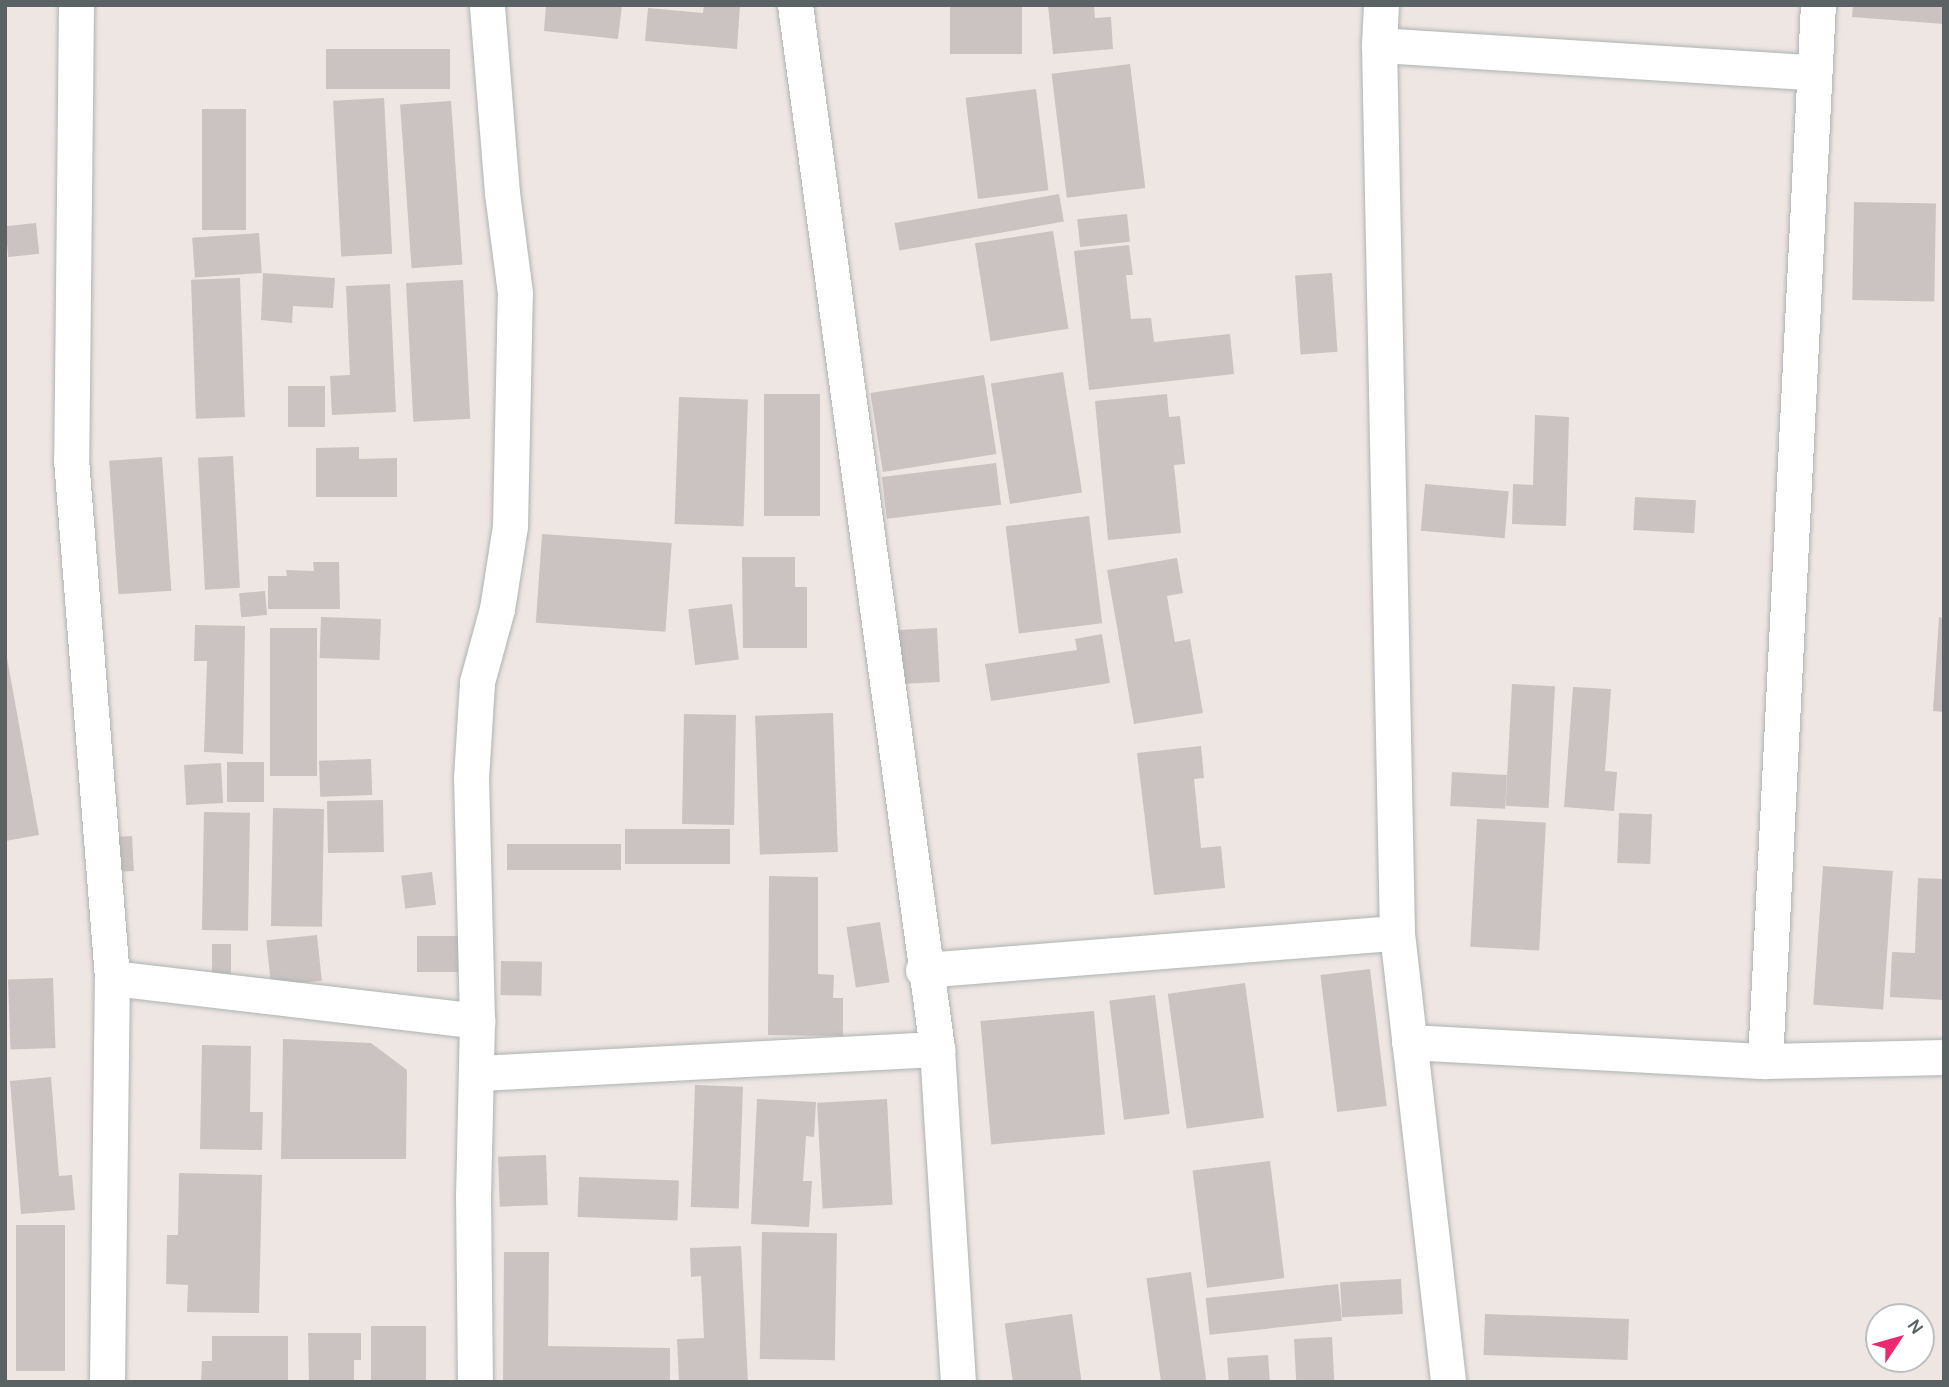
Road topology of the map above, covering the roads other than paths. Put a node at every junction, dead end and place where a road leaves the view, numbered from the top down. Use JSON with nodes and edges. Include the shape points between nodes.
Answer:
{"nodes":[{"id":1,"x":76,"y":5,"type":"edge"},
{"id":2,"x":487,"y":5,"type":"edge"},
{"id":3,"x":795,"y":5,"type":"edge"},
{"id":4,"x":1381,"y":5,"type":"edge"},
{"id":5,"x":1818,"y":5,"type":"edge"},
{"id":6,"x":1379,"y":45,"type":"junction"},
{"id":7,"x":1813,"y":72,"type":"junction"},
{"id":8,"x":1397,"y":933,"type":"junction"},
{"id":9,"x":923,"y":970,"type":"junction"},
{"id":10,"x":112,"y":978,"type":"junction"},
{"id":11,"x":477,"y":1021,"type":"junction"},
{"id":12,"x":1409,"y":1042,"type":"junction"},
{"id":13,"x":937,"y":1049,"type":"junction"},
{"id":14,"x":1944,"y":1057,"type":"edge"},
{"id":15,"x":1765,"y":1061,"type":"junction"},
{"id":16,"x":478,"y":1073,"type":"junction"},
{"id":17,"x":107,"y":1382,"type":"edge"},
{"id":18,"x":475,"y":1382,"type":"edge"},
{"id":19,"x":958,"y":1382,"type":"edge"},
{"id":20,"x":1448,"y":1382,"type":"edge"}],
"edges":[{"from":1,"to":10,"type":"street","via":[[71,459]]},
{"from":2,"to":11,"type":"street","via":[[515,293],[510,526],[497,608],[477,682],[471,778]]},
{"from":3,"to":9,"type":"street"},
{"from":4,"to":6,"type":"street"},
{"from":5,"to":7,"type":"street"},
{"from":6,"to":7,"type":"street"},
{"from":6,"to":8,"type":"street"},
{"from":7,"to":15,"type":"street"},
{"from":8,"to":9,"type":"street"},
{"from":8,"to":12,"type":"street"},
{"from":9,"to":13,"type":"street"},
{"from":10,"to":11,"type":"street"},
{"from":10,"to":17,"type":"street"},
{"from":11,"to":16,"type":"street"},
{"from":12,"to":15,"type":"street"},
{"from":12,"to":20,"type":"street"},
{"from":13,"to":16,"type":"street"},
{"from":13,"to":19,"type":"street"},
{"from":14,"to":15,"type":"street"},
{"from":16,"to":18,"type":"street","via":[[473,1195]]}]}
